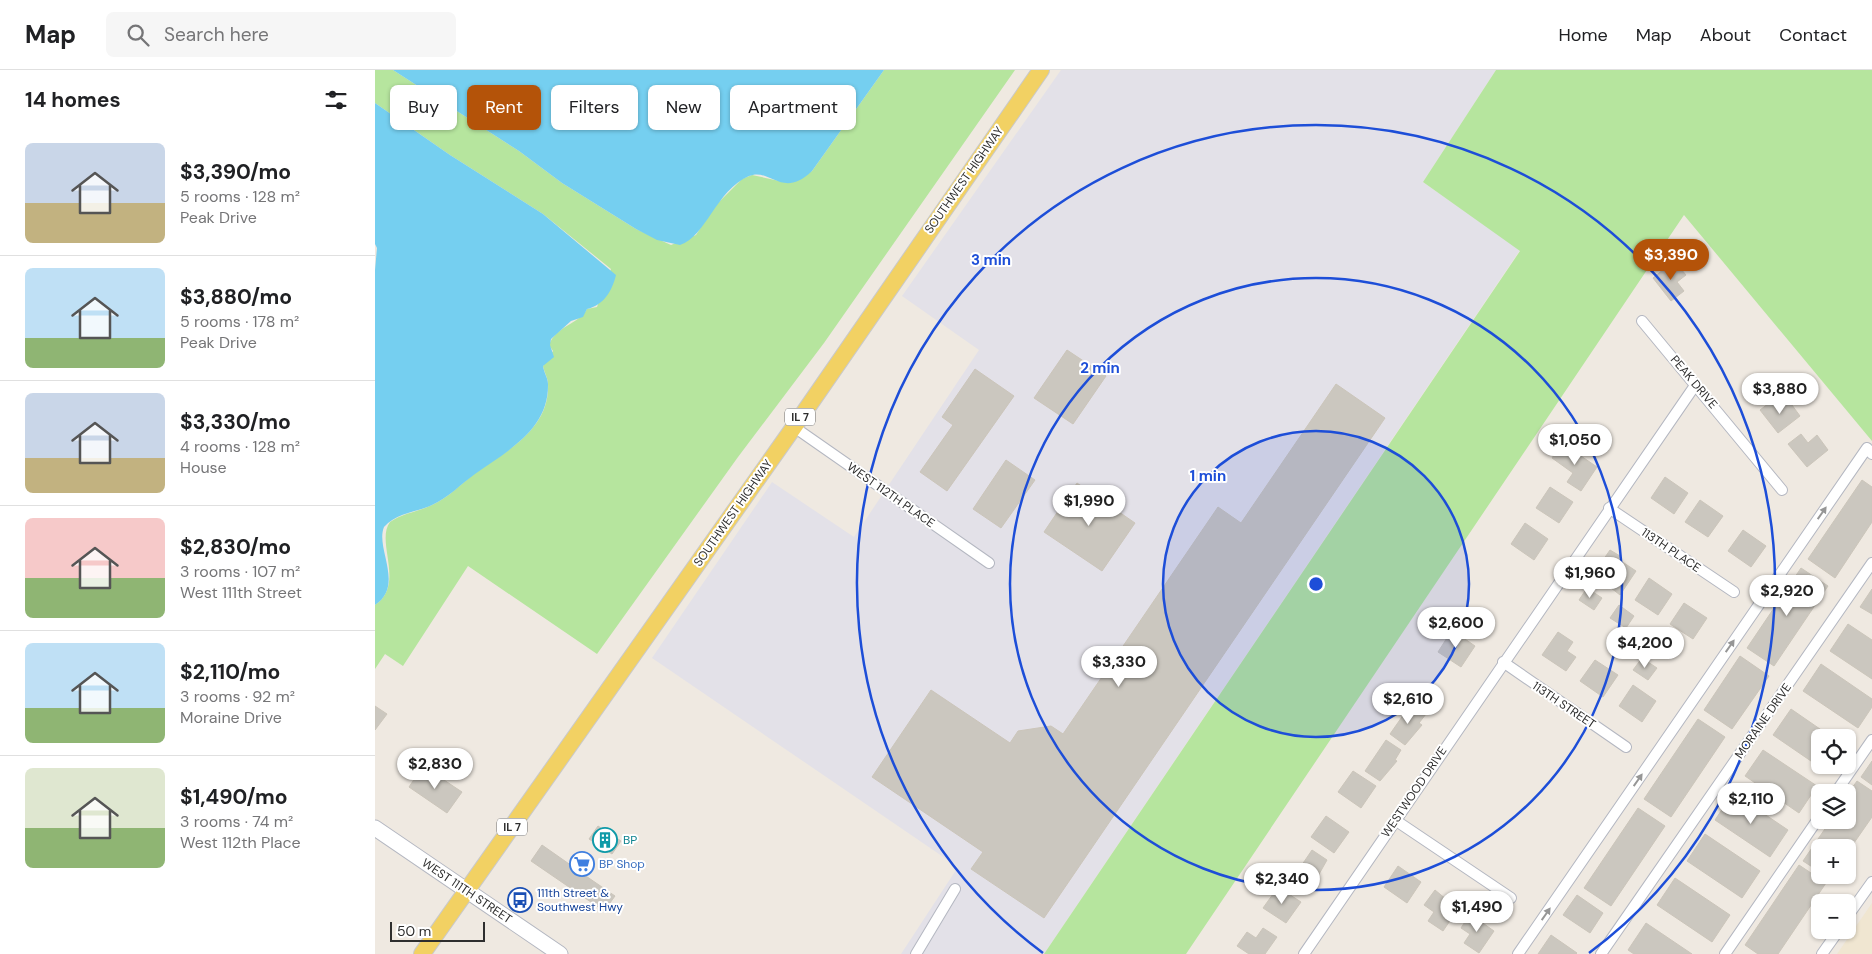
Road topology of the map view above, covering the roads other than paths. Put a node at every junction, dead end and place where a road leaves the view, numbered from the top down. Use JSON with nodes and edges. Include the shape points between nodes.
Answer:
{"nodes":[{"id":1,"x":1041,"y":70,"type":"edge"},
{"id":2,"x":1642,"y":321,"type":"dead end"},
{"id":3,"x":1696,"y":384,"type":"junction"},
{"id":4,"x":794,"y":426,"type":"junction"},
{"id":5,"x":1870,"y":451,"type":"edge"},
{"id":6,"x":1782,"y":490,"type":"dead end"},
{"id":7,"x":1609,"y":508,"type":"junction"},
{"id":8,"x":1872,"y":562,"type":"edge"},
{"id":9,"x":989,"y":563,"type":"dead end"},
{"id":10,"x":1734,"y":592,"type":"dead end"},
{"id":11,"x":1503,"y":662,"type":"junction"},
{"id":12,"x":1872,"y":740,"type":"edge"},
{"id":13,"x":1626,"y":747,"type":"dead end"},
{"id":14,"x":1842,"y":784,"type":"edge"},
{"id":15,"x":1395,"y":820,"type":"junction"},
{"id":16,"x":375,"y":828,"type":"edge"},
{"id":17,"x":1811,"y":829,"type":"edge"},
{"id":18,"x":1872,"y":882,"type":"edge"},
{"id":19,"x":955,"y":888,"type":"dead end"},
{"id":20,"x":467,"y":891,"type":"junction"},
{"id":21,"x":1511,"y":898,"type":"dead end"},
{"id":22,"x":1856,"y":904,"type":"edge"},
{"id":23,"x":1833,"y":939,"type":"edge"},
{"id":24,"x":422,"y":954,"type":"edge"},
{"id":25,"x":560,"y":954,"type":"edge"},
{"id":26,"x":916,"y":954,"type":"edge"},
{"id":27,"x":1303,"y":954,"type":"edge"},
{"id":28,"x":1518,"y":954,"type":"edge"},
{"id":29,"x":1601,"y":954,"type":"edge"},
{"id":30,"x":1725,"y":954,"type":"edge"},
{"id":31,"x":1823,"y":954,"type":"edge"}],
"edges":[{"from":1,"to":4,"type":"main road","name":"SOUTHWEST HIGHWAY","number":"IL 7"},
{"from":2,"to":3,"type":"street","name":"PEAK DRIVE"},
{"from":3,"to":6,"type":"street","name":"PEAK DRIVE"},
{"from":3,"to":7,"type":"street","name":"WESTWOOD DRIVE"},
{"from":4,"to":9,"type":"street","name":"WEST 112TH PLACE"},
{"from":4,"to":20,"type":"main road","name":"SOUTHWEST HIGHWAY","number":"IL 7"},
{"from":28,"to":5,"type":"street","one_way":true},
{"from":7,"to":10,"type":"street","name":"113TH PLACE"},
{"from":7,"to":11,"type":"street","name":"WESTWOOD DRIVE"},
{"from":8,"to":29,"type":"street","name":"MORAINE DRIVE"},
{"from":11,"to":13,"type":"street","name":"113TH STREET"},
{"from":11,"to":15,"type":"street","name":"WESTWOOD DRIVE"},
{"from":12,"to":14,"type":"street"},
{"from":15,"to":21,"type":"street"},
{"from":15,"to":27,"type":"street","name":"WESTWOOD DRIVE"},
{"from":16,"to":20,"type":"main road","name":"WEST 111TH STREET"},
{"from":17,"to":30,"type":"street"},
{"from":18,"to":22,"type":"street"},
{"from":19,"to":26,"type":"street"},
{"from":20,"to":24,"type":"main road","name":"SOUTHWEST HIGHWAY","number":"IL 7"},
{"from":20,"to":25,"type":"main road","name":"WEST 111TH STREET"},
{"from":23,"to":31,"type":"street"}]}
